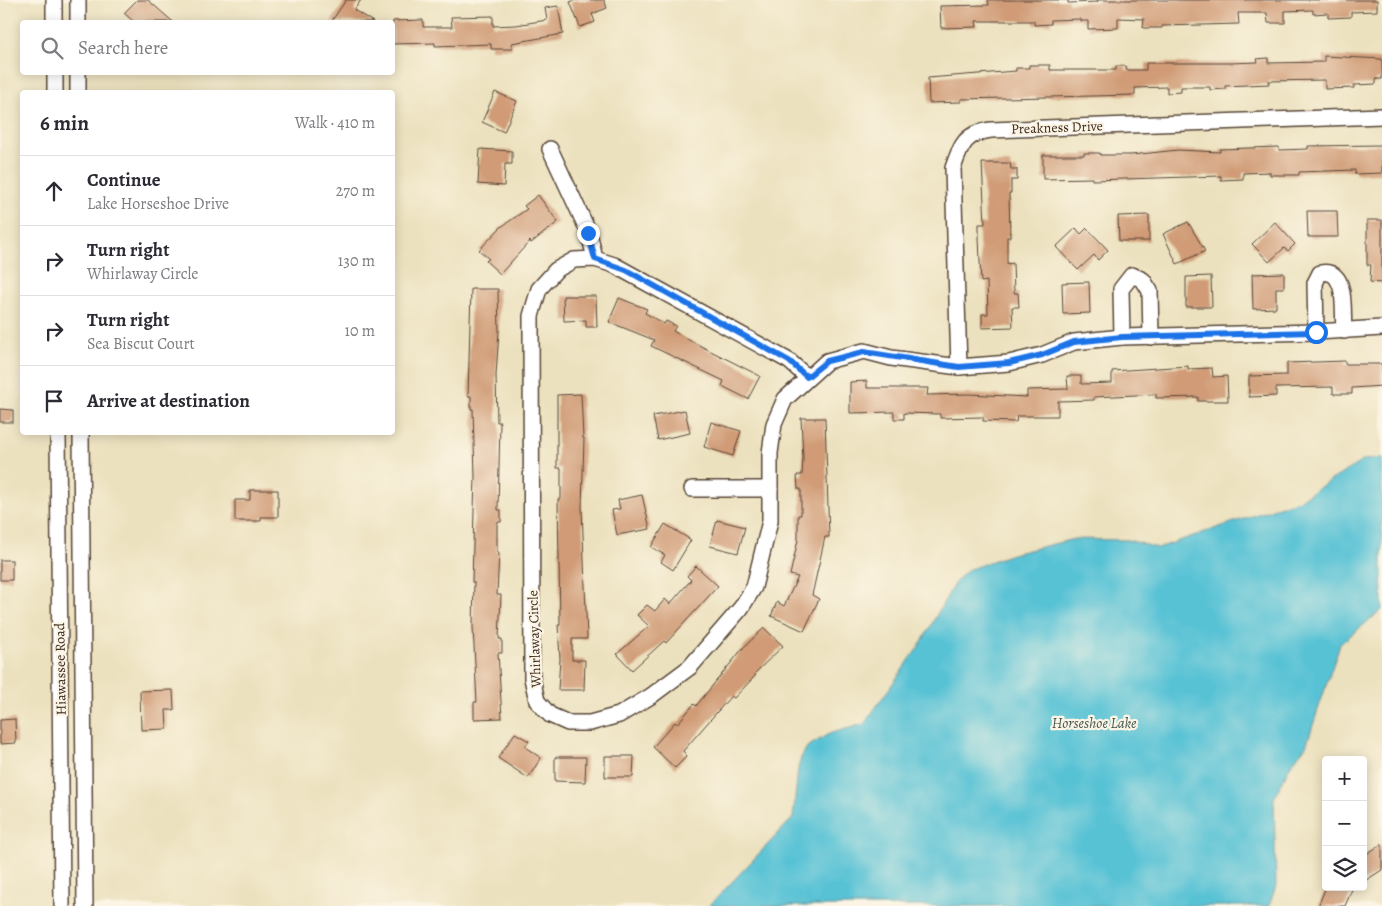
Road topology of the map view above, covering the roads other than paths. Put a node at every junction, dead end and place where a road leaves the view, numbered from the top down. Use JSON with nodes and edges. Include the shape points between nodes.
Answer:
{"nodes":[{"id":1,"x":54,"y":0,"type":"edge"},
{"id":2,"x":78,"y":0,"type":"edge"},
{"id":3,"x":54,"y":20,"type":"edge"},
{"id":4,"x":78,"y":20,"type":"edge"},
{"id":5,"x":55,"y":75,"type":"edge"},
{"id":6,"x":78,"y":75,"type":"edge"},
{"id":7,"x":55,"y":90,"type":"edge"},
{"id":8,"x":78,"y":90,"type":"edge"},
{"id":9,"x":1382,"y":116,"type":"edge"},
{"id":10,"x":550,"y":149,"type":"dead end"},
{"id":11,"x":595,"y":259,"type":"junction"},
{"id":12,"x":1382,"y":328,"type":"edge"},
{"id":13,"x":1344,"y":331,"type":"junction"},
{"id":14,"x":1316,"y":332,"type":"junction"},
{"id":15,"x":1122,"y":337,"type":"junction"},
{"id":16,"x":1151,"y":337,"type":"junction"},
{"id":17,"x":959,"y":367,"type":"junction"},
{"id":18,"x":807,"y":377,"type":"junction"},
{"id":19,"x":58,"y":435,"type":"edge"},
{"id":20,"x":81,"y":435,"type":"edge"},
{"id":21,"x":692,"y":489,"type":"dead end"},
{"id":22,"x":770,"y":489,"type":"junction"},
{"id":23,"x":61,"y":856,"type":"junction"},
{"id":24,"x":84,"y":856,"type":"junction"},
{"id":25,"x":62,"y":906,"type":"edge"},
{"id":26,"x":85,"y":906,"type":"edge"}],
"edges":[{"from":1,"to":3,"type":"street"},
{"from":2,"to":4,"type":"street"},
{"from":5,"to":7,"type":"street"},
{"from":6,"to":8,"type":"street"},
{"from":9,"to":17,"type":"street","name":"Preakness Drive","via":[[991,130],[979,131],[966,138],[953,168]]},
{"from":10,"to":11,"type":"street","via":[[588,233]]},
{"from":11,"to":18,"type":"street","name":"Whirlaway Circle","via":[[626,270],[772,351]]},
{"from":11,"to":22,"type":"street","name":"Whirlaway Circle","via":[[574,260],[556,270],[539,289],[531,316],[532,678],[537,701],[550,715],[568,723],[590,723],[619,715],[690,667],[754,588],[770,521]]},
{"from":12,"to":13,"type":"street"},
{"from":13,"to":14,"type":"street"},
{"from":13,"to":14,"type":"street","via":[[1340,283],[1336,275],[1328,272],[1320,273],[1315,283]]},
{"from":14,"to":16,"type":"street"},
{"from":15,"to":16,"type":"street"},
{"from":15,"to":16,"type":"street","via":[[1121,289],[1132,275],[1143,280],[1150,291]]},
{"from":15,"to":17,"type":"street","via":[[1074,342],[1042,355],[1009,363]]},
{"from":17,"to":18,"type":"street","via":[[864,352],[827,361]]},
{"from":18,"to":22,"type":"street","name":"Whirlaway Circle","via":[[785,399],[774,424]]},
{"from":19,"to":23,"type":"street","name":"Hiawassee Road"},
{"from":20,"to":24,"type":"street","name":"Hiawassee Road"},
{"from":21,"to":22,"type":"street"},
{"from":23,"to":24,"type":"street"},
{"from":23,"to":25,"type":"street","name":"Hiawassee Road"},
{"from":24,"to":26,"type":"street","name":"Hiawassee Road"}]}
